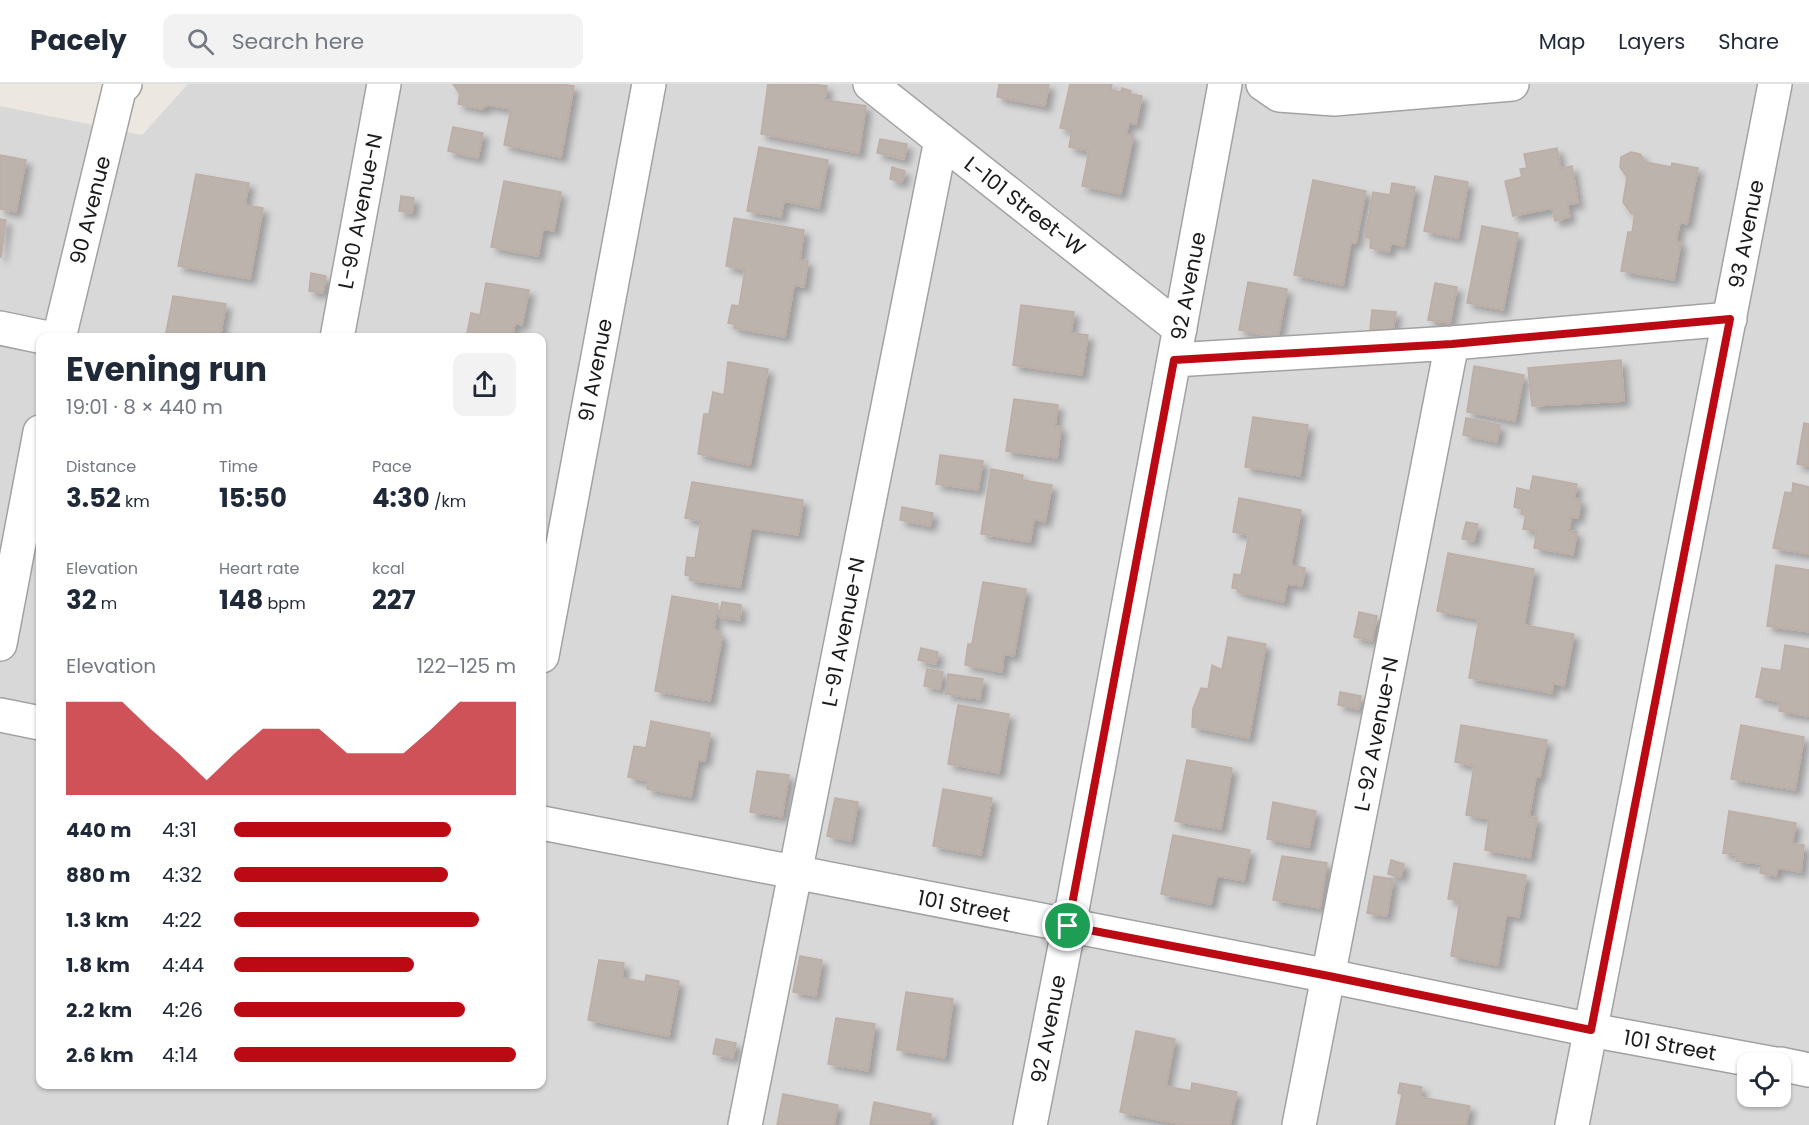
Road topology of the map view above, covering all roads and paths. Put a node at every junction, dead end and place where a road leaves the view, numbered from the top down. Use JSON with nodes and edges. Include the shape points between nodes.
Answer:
{"nodes":[{"id":1,"x":384,"y":84,"type":"edge"},
{"id":2,"x":649,"y":84,"type":"edge"},
{"id":3,"x":870,"y":84,"type":"edge"},
{"id":4,"x":1225,"y":84,"type":"edge"},
{"id":5,"x":1263,"y":84,"type":"edge"},
{"id":6,"x":1512,"y":84,"type":"edge"},
{"id":7,"x":1775,"y":84,"type":"edge"},
{"id":8,"x":113,"y":86,"type":"edge"},
{"id":9,"x":941,"y":140,"type":"junction"},
{"id":10,"x":1730,"y":319,"type":"junction"},
{"id":11,"x":0,"y":328,"type":"edge"},
{"id":12,"x":60,"y":333,"type":"edge"},
{"id":13,"x":338,"y":333,"type":"edge"},
{"id":14,"x":36,"y":336,"type":"edge"},
{"id":15,"x":1177,"y":344,"type":"junction"},
{"id":16,"x":1452,"y":344,"type":"junction"},
{"id":17,"x":36,"y":453,"type":"edge"},
{"id":18,"x":546,"y":635,"type":"edge"},
{"id":19,"x":0,"y":644,"type":"edge"},
{"id":20,"x":0,"y":715,"type":"edge"},
{"id":21,"x":36,"y":722,"type":"edge"},
{"id":22,"x":546,"y":824,"type":"edge"},
{"id":23,"x":795,"y":872,"type":"junction"},
{"id":24,"x":1068,"y":926,"type":"junction"},
{"id":25,"x":1329,"y":976,"type":"junction"},
{"id":26,"x":1591,"y":1030,"type":"junction"},
{"id":27,"x":1737,"y":1057,"type":"edge"},
{"id":28,"x":1791,"y":1066,"type":"edge"},
{"id":29,"x":1809,"y":1070,"type":"edge"},
{"id":30,"x":744,"y":1125,"type":"edge"},
{"id":31,"x":1030,"y":1125,"type":"edge"},
{"id":32,"x":1299,"y":1125,"type":"edge"},
{"id":33,"x":1572,"y":1125,"type":"edge"}],
"edges":[{"from":1,"to":13,"type":"street","name":"L-90 Avenue-N"},
{"from":2,"to":18,"type":"street","name":"91 Avenue"},
{"from":3,"to":9,"type":"street","name":"L-101 Street-W"},
{"from":4,"to":15,"type":"street","name":"92 Avenue"},
{"from":5,"to":6,"type":"street","via":[[1278,95],[1334,99]]},
{"from":7,"to":10,"type":"street","name":"93 Avenue"},
{"from":8,"to":12,"type":"street","name":"90 Avenue"},
{"from":9,"to":15,"type":"street","name":"L-101 Street-W"},
{"from":9,"to":23,"type":"street","name":"L-91 Avenue-N"},
{"from":10,"to":16,"type":"street"},
{"from":10,"to":26,"type":"street","name":"93 Avenue"},
{"from":11,"to":14,"type":"street"},
{"from":15,"to":16,"type":"street"},
{"from":15,"to":24,"type":"street","name":"92 Avenue"},
{"from":16,"to":25,"type":"street","name":"L-92 Avenue-N"},
{"from":17,"to":19,"type":"street"},
{"from":20,"to":21,"type":"street"},
{"from":22,"to":23,"type":"street","name":"101 Street"},
{"from":23,"to":24,"type":"street","name":"101 Street"},
{"from":23,"to":30,"type":"street","name":"L-91 Avenue-N"},
{"from":24,"to":25,"type":"street","name":"101 Street"},
{"from":24,"to":31,"type":"street","name":"92 Avenue"},
{"from":25,"to":26,"type":"street","name":"101 Street"},
{"from":25,"to":32,"type":"street","name":"L-92 Avenue-N"},
{"from":26,"to":27,"type":"street","name":"101 Street"},
{"from":26,"to":33,"type":"street","name":"93 Avenue"},
{"from":28,"to":29,"type":"street"}]}
